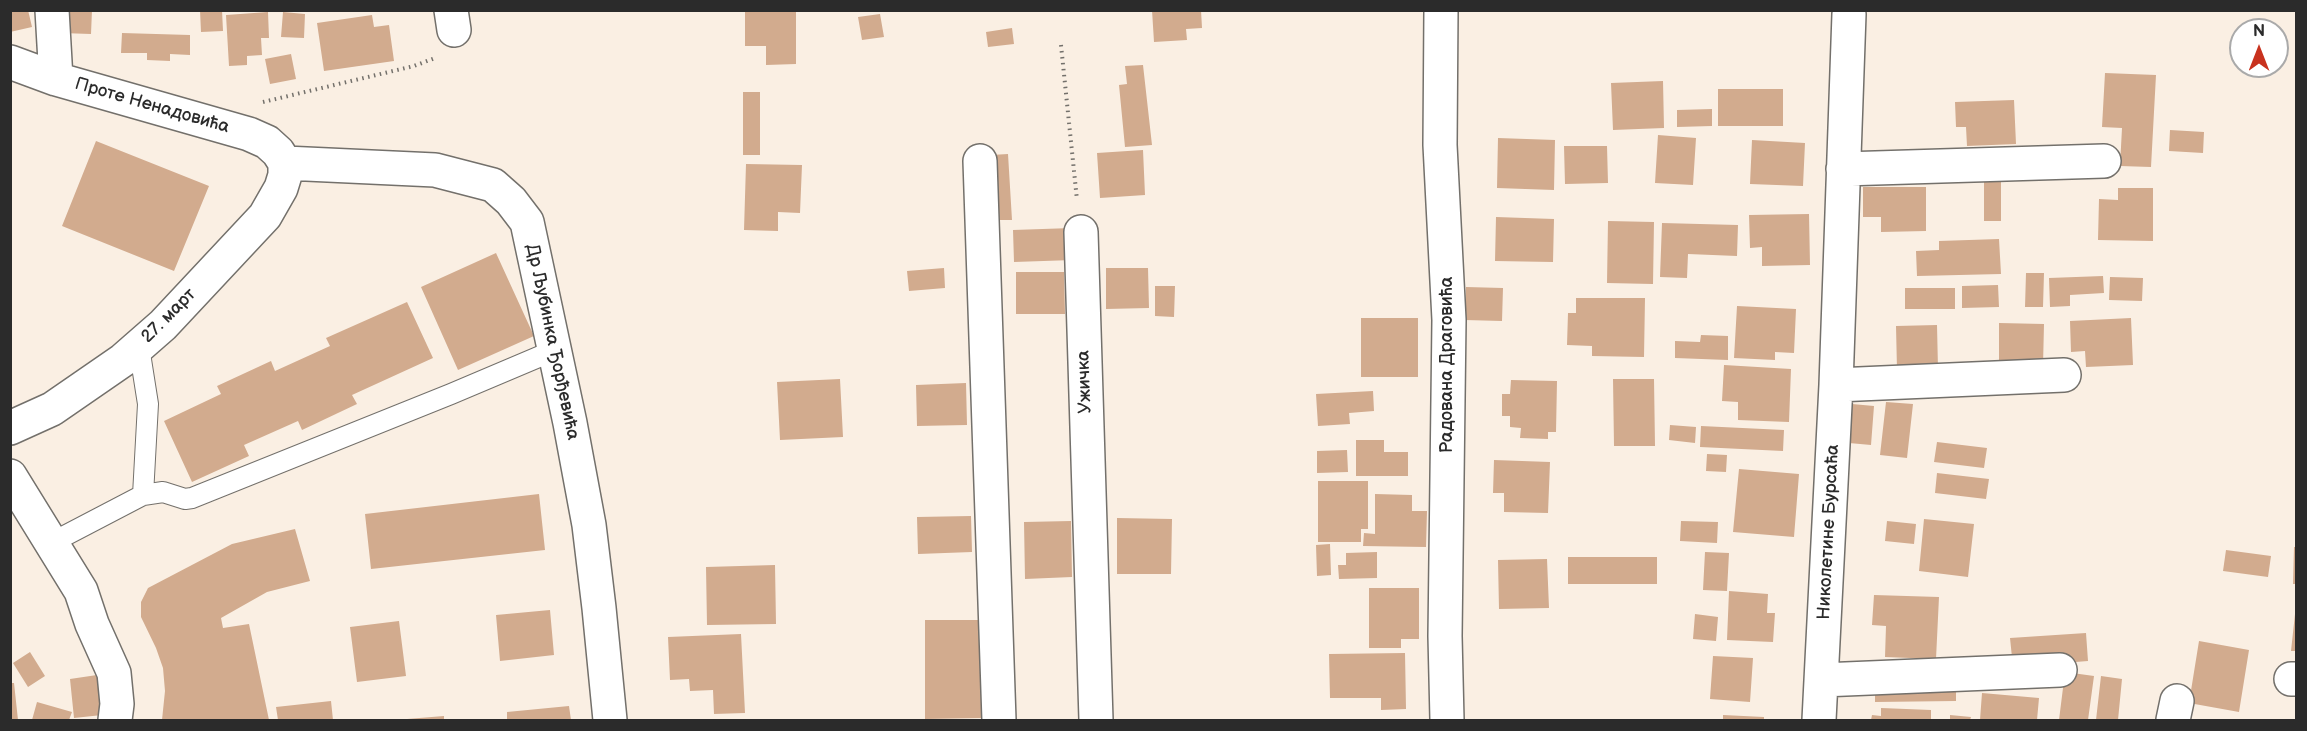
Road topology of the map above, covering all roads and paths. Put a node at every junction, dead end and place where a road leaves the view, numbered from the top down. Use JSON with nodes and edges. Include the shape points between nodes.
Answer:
{"nodes":[{"id":1,"x":52,"y":10,"type":"edge"},
{"id":2,"x":1441,"y":10,"type":"edge"},
{"id":3,"x":1849,"y":14,"type":"dead end"},
{"id":4,"x":452,"y":20,"type":"edge"},
{"id":5,"x":1061,"y":45,"type":"dead end"},
{"id":6,"x":10,"y":62,"type":"edge"},
{"id":7,"x":56,"y":79,"type":"junction"},
{"id":8,"x":252,"y":105,"type":"dead end"},
{"id":9,"x":980,"y":161,"type":"dead end"},
{"id":10,"x":2104,"y":161,"type":"dead end"},
{"id":11,"x":285,"y":163,"type":"junction"},
{"id":12,"x":1844,"y":169,"type":"junction"},
{"id":13,"x":1081,"y":232,"type":"joint"},
{"id":14,"x":139,"y":347,"type":"junction"},
{"id":15,"x":555,"y":350,"type":"junction"},
{"id":16,"x":2064,"y":375,"type":"dead end"},
{"id":17,"x":1836,"y":384,"type":"junction"},
{"id":18,"x":10,"y":428,"type":"edge"},
{"id":19,"x":10,"y":476,"type":"edge"},
{"id":20,"x":143,"y":495,"type":"junction"},
{"id":21,"x":51,"y":543,"type":"junction"},
{"id":22,"x":2060,"y":670,"type":"dead end"},
{"id":23,"x":1822,"y":680,"type":"junction"},
{"id":24,"x":115,"y":720,"type":"edge"},
{"id":25,"x":610,"y":720,"type":"edge"},
{"id":26,"x":999,"y":720,"type":"edge"},
{"id":27,"x":1096,"y":720,"type":"edge"},
{"id":28,"x":1447,"y":720,"type":"edge"},
{"id":29,"x":1819,"y":720,"type":"edge"}],
"edges":[{"from":1,"to":7,"type":"street"},
{"from":2,"to":28,"type":"street","name":"Радована Драговића","via":[[1440,145],[1449,320]]},
{"from":3,"to":12,"type":"street","name":"Николетине Бурсаћа"},
{"from":4,"to":8,"type":"path","via":[[450,45],[439,56],[414,66]]},
{"from":5,"to":13,"type":"path"},
{"from":6,"to":7,"type":"street","name":"Проте Ненадовића"},
{"from":7,"to":11,"type":"street","name":"Проте Ненадовића","via":[[249,134],[267,142]]},
{"from":9,"to":26,"type":"street"},
{"from":10,"to":12,"type":"street"},
{"from":11,"to":14,"type":"street","name":"27. март","via":[[281,188],[265,216]]},
{"from":11,"to":15,"type":"street","name":"Др Љубинка Ђорђевића","via":[[435,170],[493,185],[526,222]]},
{"from":12,"to":17,"type":"street","name":"Николетине Бурсаћа"},
{"from":13,"to":27,"type":"street","name":"Ужичка"},
{"from":14,"to":18,"type":"street","name":"27. март","via":[[52,409]]},
{"from":14,"to":20,"type":"lane","via":[[148,404]]},
{"from":15,"to":20,"type":"lane","via":[[192,498],[163,492]]},
{"from":15,"to":25,"type":"street","name":"Др Љубинка Ђорђевића","via":[[589,525]]},
{"from":16,"to":17,"type":"street"},
{"from":17,"to":23,"type":"street","name":"Николетине Бурсаћа"},
{"from":19,"to":21,"type":"street"},
{"from":20,"to":21,"type":"lane"},
{"from":21,"to":24,"type":"street","via":[[81,591],[114,673]]},
{"from":22,"to":23,"type":"street"},
{"from":23,"to":29,"type":"street","name":"Николетине Бурсаћа"}]}
